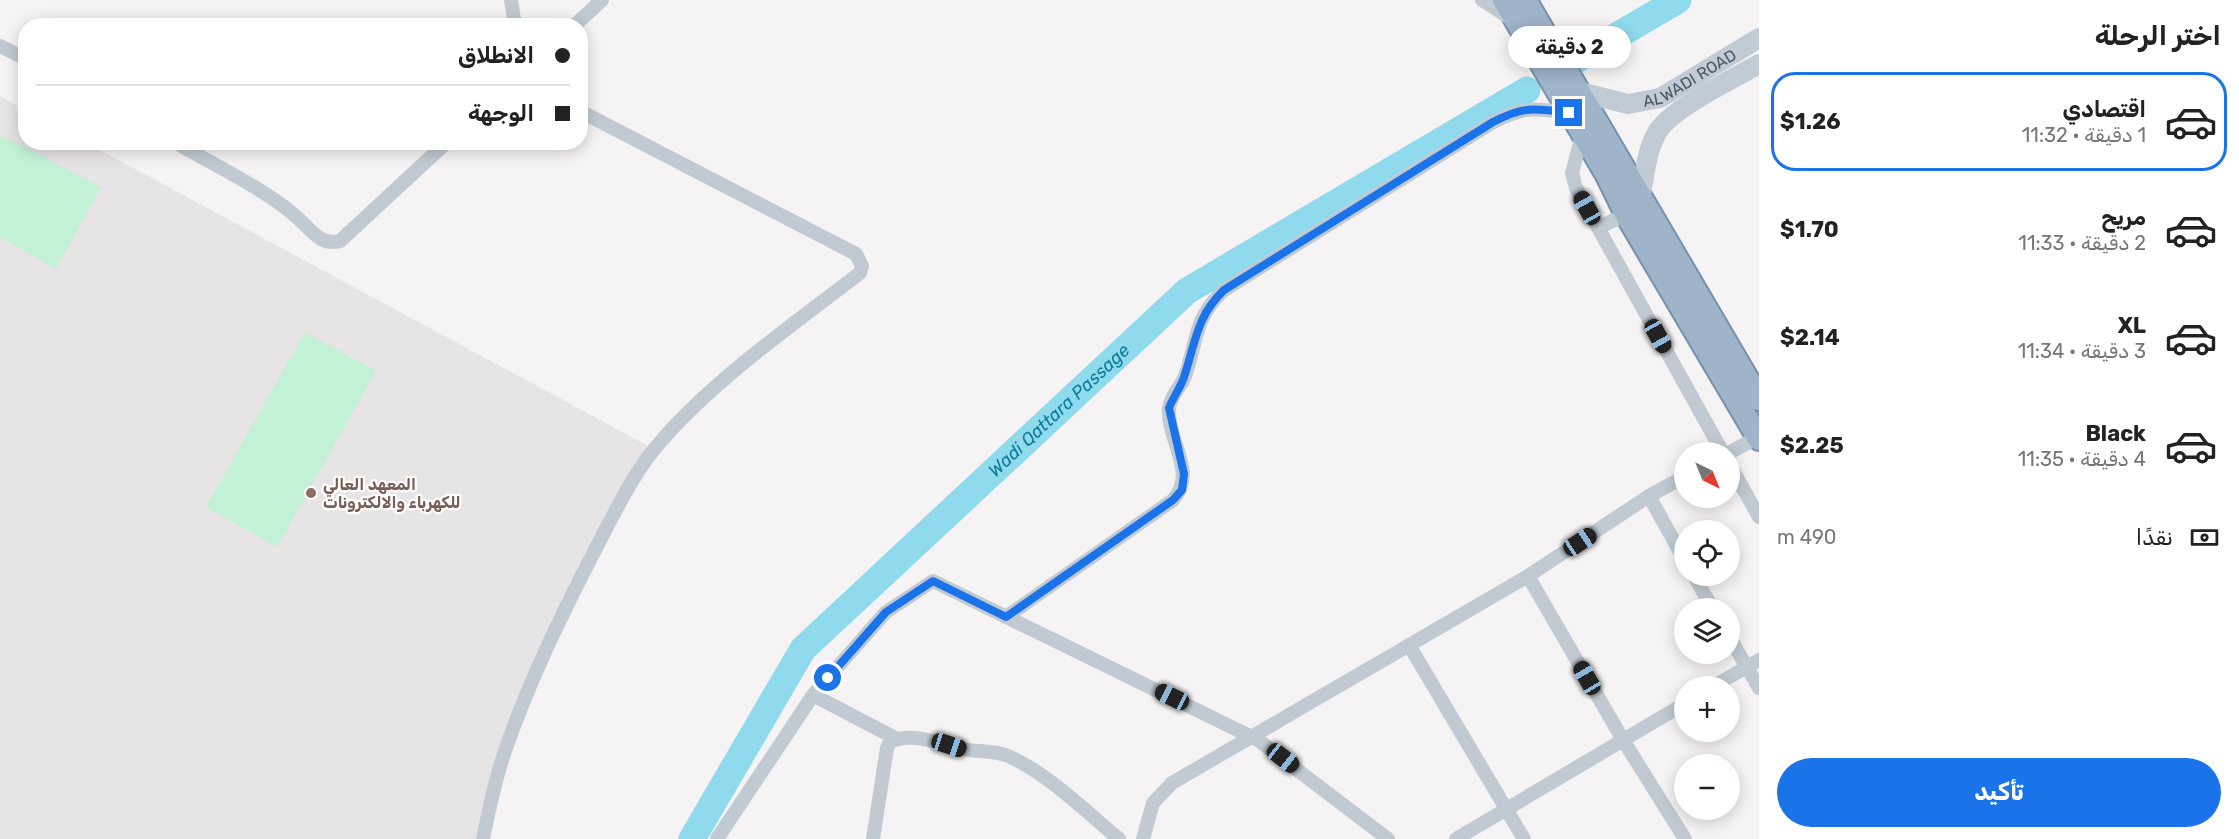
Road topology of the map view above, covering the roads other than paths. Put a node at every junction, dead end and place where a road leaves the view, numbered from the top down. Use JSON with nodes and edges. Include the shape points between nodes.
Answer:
{"nodes":[{"id":1,"x":511,"y":0,"type":"edge"},
{"id":2,"x":602,"y":0,"type":"edge"},
{"id":3,"x":1482,"y":0,"type":"edge"},
{"id":4,"x":1504,"y":0,"type":"edge"},
{"id":5,"x":1526,"y":0,"type":"edge"},
{"id":6,"x":514,"y":18,"type":"edge"},
{"id":7,"x":583,"y":18,"type":"edge"},
{"id":8,"x":1520,"y":26,"type":"junction"},
{"id":9,"x":1759,"y":38,"type":"edge"},
{"id":10,"x":0,"y":46,"type":"edge"},
{"id":11,"x":18,"y":55,"type":"edge"},
{"id":12,"x":1759,"y":64,"type":"edge"},
{"id":13,"x":1580,"y":92,"type":"junction"},
{"id":14,"x":1659,"y":98,"type":"junction"},
{"id":15,"x":1569,"y":113,"type":"junction"},
{"id":16,"x":588,"y":115,"type":"edge"},
{"id":17,"x":1671,"y":116,"type":"junction"},
{"id":18,"x":1582,"y":135,"type":"junction"},
{"id":19,"x":189,"y":150,"type":"edge"},
{"id":20,"x":438,"y":150,"type":"edge"},
{"id":21,"x":1641,"y":194,"type":"junction"},
{"id":22,"x":1626,"y":214,"type":"junction"},
{"id":23,"x":1598,"y":228,"type":"junction"},
{"id":24,"x":1759,"y":399,"type":"edge"},
{"id":25,"x":1759,"y":438,"type":"edge"},
{"id":26,"x":1717,"y":442,"type":"edge"},
{"id":27,"x":1740,"y":447,"type":"edge"},
{"id":28,"x":1674,"y":482,"type":"edge"},
{"id":29,"x":1740,"y":483,"type":"edge"},
{"id":30,"x":1649,"y":496,"type":"junction"},
{"id":31,"x":1759,"y":517,"type":"edge"},
{"id":32,"x":1674,"y":541,"type":"edge"},
{"id":33,"x":1528,"y":576,"type":"junction"},
{"id":34,"x":1006,"y":617,"type":"junction"},
{"id":35,"x":1409,"y":645,"type":"junction"},
{"id":36,"x":1740,"y":656,"type":"edge"},
{"id":37,"x":1759,"y":660,"type":"edge"},
{"id":38,"x":1746,"y":667,"type":"junction"},
{"id":39,"x":1731,"y":676,"type":"edge"},
{"id":40,"x":1759,"y":688,"type":"edge"},
{"id":41,"x":813,"y":695,"type":"junction"},
{"id":42,"x":1674,"y":710,"type":"edge"},
{"id":43,"x":1250,"y":736,"type":"junction"},
{"id":44,"x":897,"y":739,"type":"junction"},
{"id":45,"x":1623,"y":740,"type":"junction"},
{"id":46,"x":1506,"y":811,"type":"junction"},
{"id":47,"x":483,"y":839,"type":"edge"},
{"id":48,"x":717,"y":839,"type":"edge"},
{"id":49,"x":873,"y":839,"type":"edge"},
{"id":50,"x":1119,"y":839,"type":"edge"},
{"id":51,"x":1143,"y":839,"type":"edge"},
{"id":52,"x":1388,"y":839,"type":"edge"},
{"id":53,"x":1456,"y":839,"type":"edge"},
{"id":54,"x":1524,"y":839,"type":"edge"},
{"id":55,"x":1685,"y":839,"type":"edge"}],
"edges":[{"from":1,"to":6,"type":"street"},
{"from":2,"to":7,"type":"street"},
{"from":3,"to":8,"type":"street"},
{"from":4,"to":8,"type":"highway"},
{"from":5,"to":13,"type":"highway"},
{"from":8,"to":15,"type":"highway"},
{"from":9,"to":14,"type":"main road","name":"ALWADI ROAD"},
{"from":10,"to":11,"type":"street"},
{"from":12,"to":17,"type":"main road","name":"ALWADI ROAD"},
{"from":13,"to":14,"type":"main road","name":"ALWADI ROAD","via":[[1628,104]]},
{"from":13,"to":21,"type":"highway"},
{"from":14,"to":17,"type":"main road"},
{"from":15,"to":18,"type":"highway"},
{"from":15,"to":34,"type":"street","via":[[1535,108],[1517,110],[1493,122],[1224,290],[1208,305],[1196,332],[1185,377],[1169,408],[1184,474],[1182,490]]},
{"from":16,"to":47,"type":"street","via":[[856,254],[862,266],[860,273],[705,398],[663,438],[644,464],[538,665],[504,752]]},
{"from":17,"to":21,"type":"main road","name":"ALWADI ROAD","via":[[1658,132],[1649,155]]},
{"from":18,"to":22,"type":"highway"},
{"from":18,"to":23,"type":"street","via":[[1572,173]]},
{"from":19,"to":20,"type":"street","via":[[290,210],[323,241],[332,243],[340,241]]},
{"from":21,"to":24,"type":"highway"},
{"from":22,"to":23,"type":"street"},
{"from":22,"to":25,"type":"highway"},
{"from":23,"to":26,"type":"street"},
{"from":25,"to":27,"type":"street"},
{"from":28,"to":30,"type":"street"},
{"from":29,"to":31,"type":"street"},
{"from":30,"to":32,"type":"street"},
{"from":30,"to":33,"type":"street"},
{"from":33,"to":35,"type":"street"},
{"from":33,"to":45,"type":"street"},
{"from":34,"to":41,"type":"street","via":[[933,581],[886,612]]},
{"from":34,"to":43,"type":"street"},
{"from":35,"to":43,"type":"street"},
{"from":35,"to":46,"type":"street"},
{"from":36,"to":38,"type":"street"},
{"from":37,"to":38,"type":"street"},
{"from":38,"to":39,"type":"street"},
{"from":38,"to":40,"type":"street"},
{"from":41,"to":44,"type":"street"},
{"from":41,"to":48,"type":"street"},
{"from":42,"to":45,"type":"street"},
{"from":43,"to":51,"type":"street","via":[[1160,793],[1153,803]]},
{"from":43,"to":52,"type":"street"},
{"from":44,"to":49,"type":"street","via":[[886,748]]},
{"from":44,"to":50,"type":"street","via":[[935,740],[962,749],[1006,755],[1039,775]]},
{"from":45,"to":46,"type":"street"},
{"from":45,"to":55,"type":"street"},
{"from":46,"to":53,"type":"street"},
{"from":46,"to":54,"type":"street"}]}
